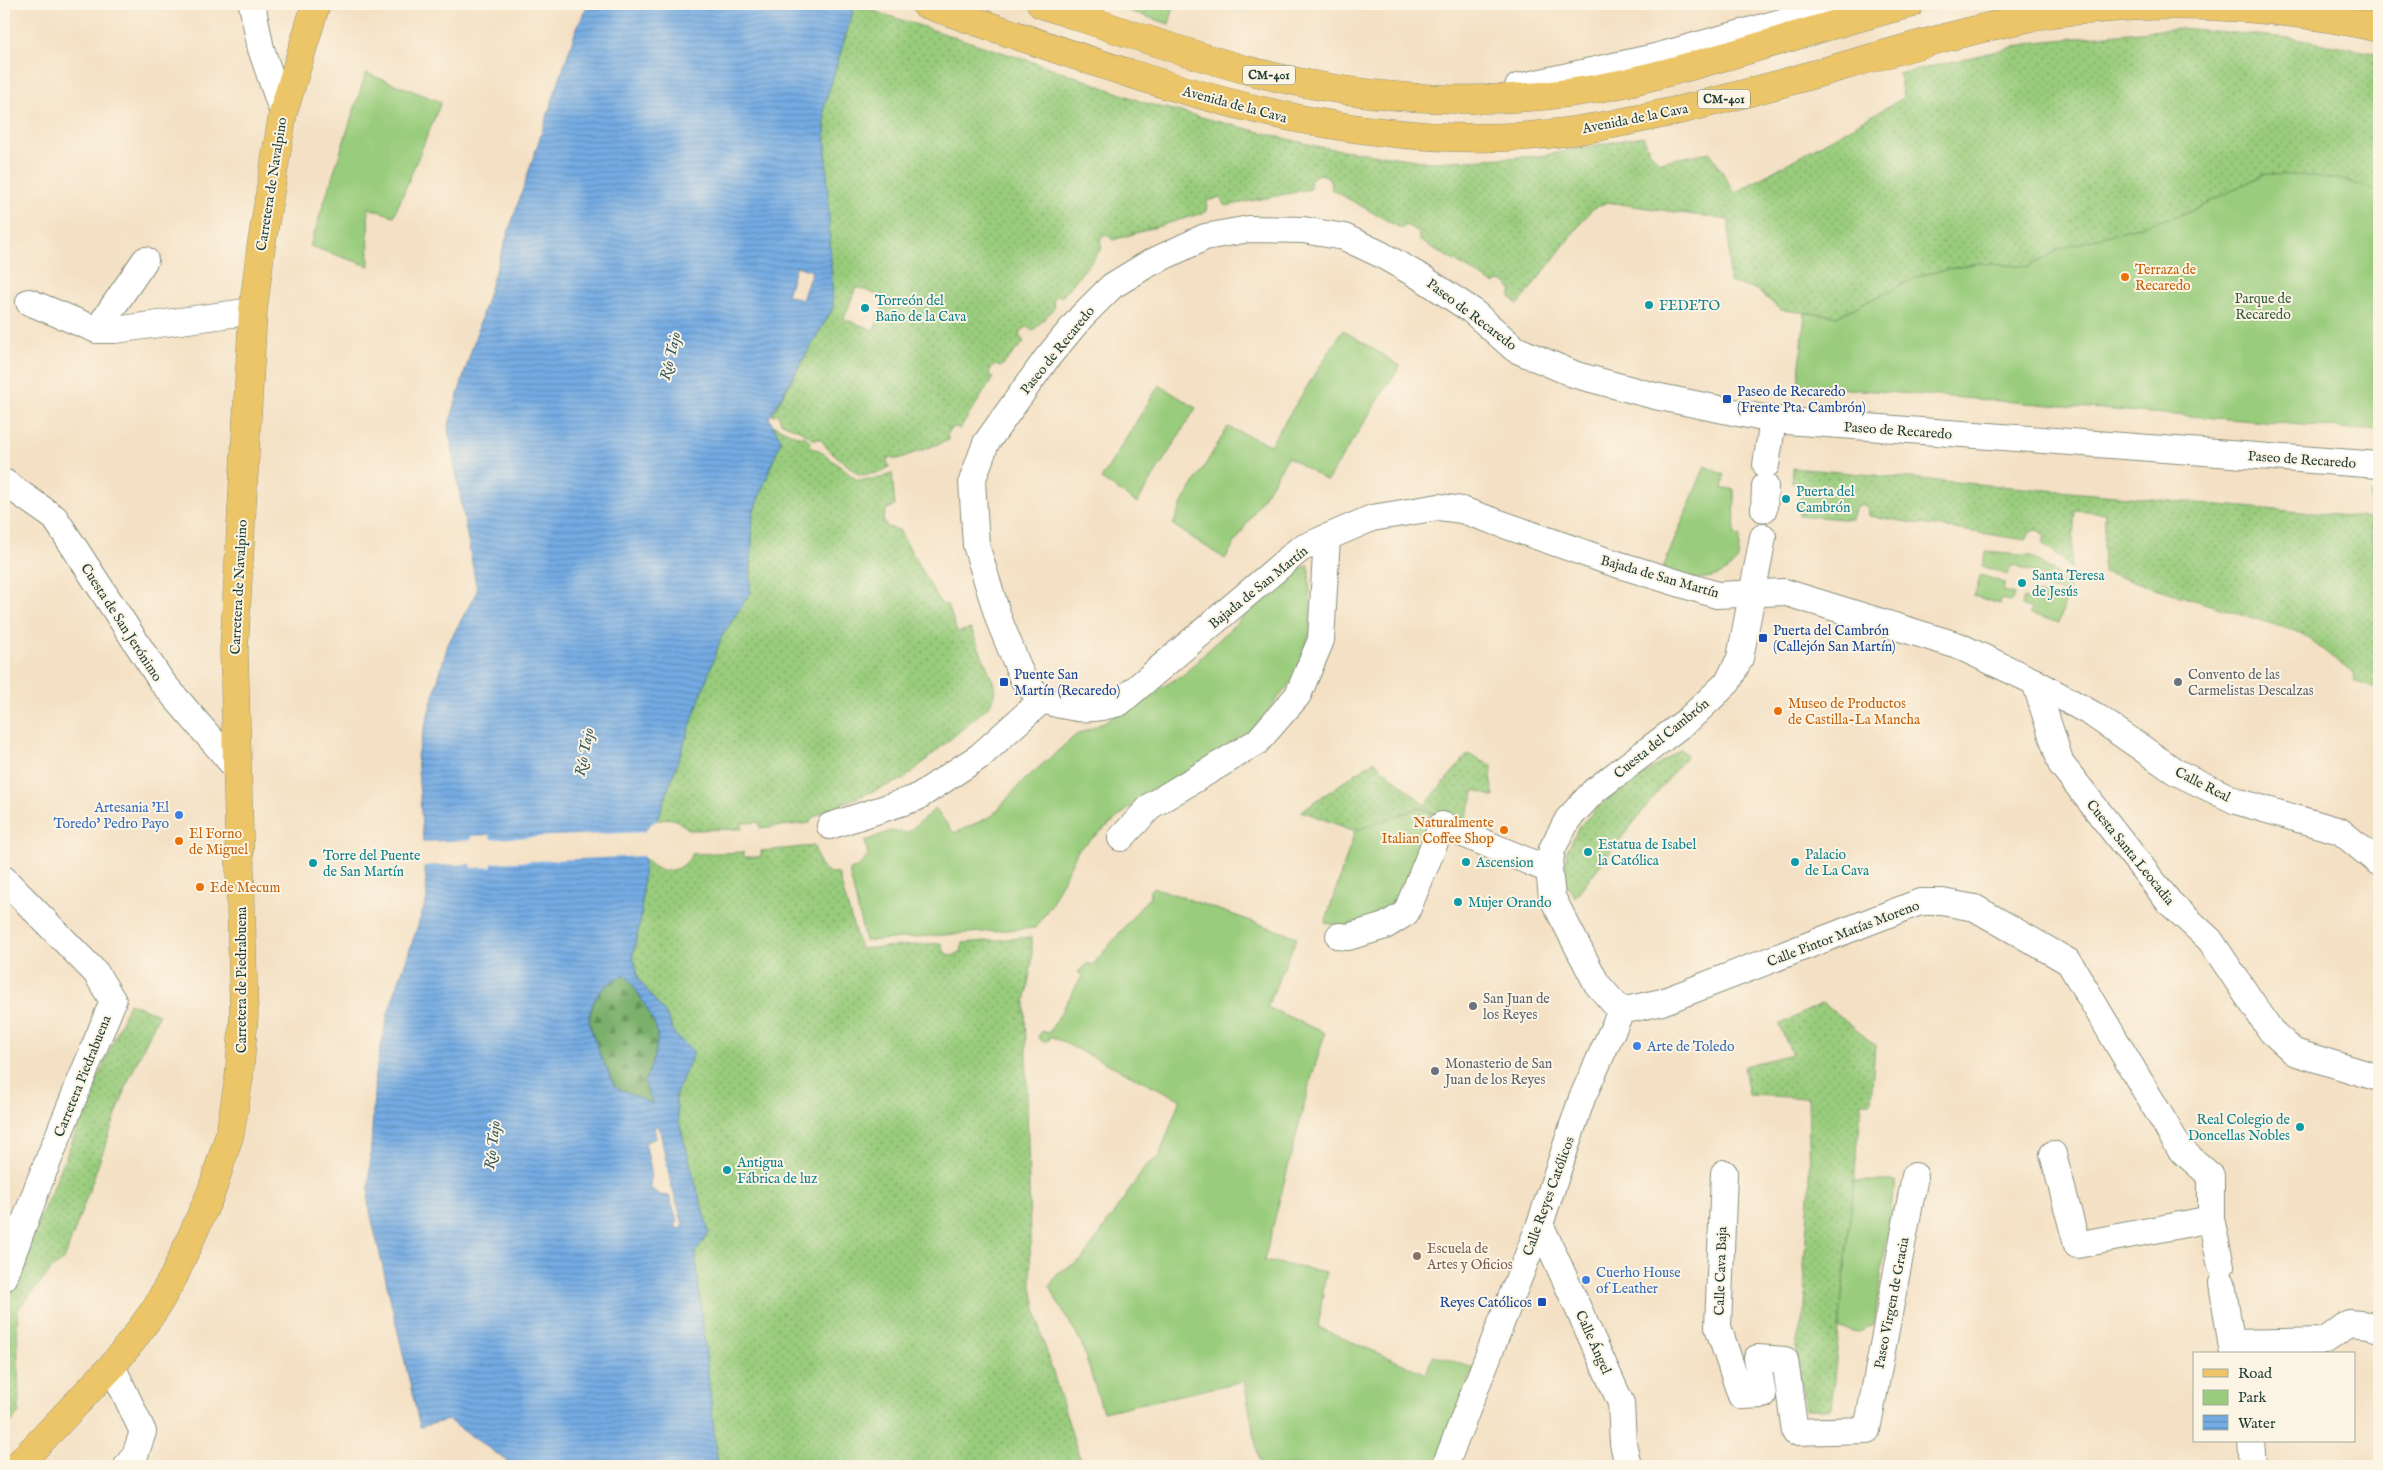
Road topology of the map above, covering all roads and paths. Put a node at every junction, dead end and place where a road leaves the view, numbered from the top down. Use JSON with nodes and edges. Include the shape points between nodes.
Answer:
{"nodes":[{"id":1,"x":252,"y":4,"type":"edge"},
{"id":2,"x":303,"y":4,"type":"edge"},
{"id":3,"x":316,"y":4,"type":"edge"},
{"id":4,"x":925,"y":4,"type":"edge"},
{"id":5,"x":1041,"y":4,"type":"edge"},
{"id":6,"x":1834,"y":4,"type":"edge"},
{"id":7,"x":1910,"y":4,"type":"edge"},
{"id":8,"x":2379,"y":28,"type":"edge"},
{"id":9,"x":298,"y":59,"type":"junction"},
{"id":10,"x":1464,"y":98,"type":"junction"},
{"id":11,"x":283,"y":113,"type":"junction"},
{"id":12,"x":145,"y":260,"type":"dead end"},
{"id":13,"x":29,"y":302,"type":"dead end"},
{"id":14,"x":253,"y":310,"type":"junction"},
{"id":15,"x":97,"y":330,"type":"junction"},
{"id":16,"x":1773,"y":420,"type":"junction"},
{"id":17,"x":2379,"y":464,"type":"edge"},
{"id":18,"x":4,"y":482,"type":"edge"},
{"id":19,"x":1765,"y":487,"type":"dead end"},
{"id":20,"x":1327,"y":537,"type":"junction"},
{"id":21,"x":1763,"y":537,"type":"dead end"},
{"id":22,"x":1753,"y":595,"type":"junction"},
{"id":23,"x":2035,"y":682,"type":"junction"},
{"id":24,"x":1042,"y":700,"type":"junction"},
{"id":25,"x":236,"y":768,"type":"junction"},
{"id":26,"x":830,"y":826,"type":"dead end"},
{"id":27,"x":1121,"y":838,"type":"dead end"},
{"id":28,"x":240,"y":863,"type":"joint"},
{"id":29,"x":2379,"y":863,"type":"edge"},
{"id":30,"x":1549,"y":870,"type":"junction"},
{"id":31,"x":4,"y":879,"type":"edge"},
{"id":32,"x":1339,"y":936,"type":"dead end"},
{"id":33,"x":1621,"y":1011,"type":"junction"},
{"id":34,"x":2379,"y":1078,"type":"edge"},
{"id":35,"x":2054,"y":1154,"type":"dead end"},
{"id":36,"x":1724,"y":1173,"type":"dead end"},
{"id":37,"x":1915,"y":1176,"type":"dead end"},
{"id":38,"x":2211,"y":1219,"type":"junction"},
{"id":39,"x":1540,"y":1224,"type":"junction"},
{"id":40,"x":4,"y":1278,"type":"edge"},
{"id":41,"x":2376,"y":1320,"type":"edge"},
{"id":42,"x":2232,"y":1348,"type":"edge"},
{"id":43,"x":112,"y":1366,"type":"junction"},
{"id":44,"x":1867,"y":1430,"type":"joint"},
{"id":45,"x":2251,"y":1442,"type":"edge"},
{"id":46,"x":138,"y":1462,"type":"edge"},
{"id":47,"x":17,"y":1466,"type":"edge"},
{"id":48,"x":1445,"y":1466,"type":"edge"},
{"id":49,"x":1628,"y":1466,"type":"edge"},
{"id":50,"x":2254,"y":1466,"type":"edge"}],
"edges":[{"from":1,"to":11,"type":"street","via":[[261,49]]},
{"from":2,"to":9,"type":"main road"},
{"from":3,"to":9,"type":"main road"},
{"from":4,"to":8,"type":"main road","name":"Avenida de la Cava","number":"CM-401","via":[[1167,86],[1288,118],[1388,134],[1475,138],[1604,127],[1743,95],[1914,45],[2041,15],[2109,7],[2179,4],[2281,10]]},
{"from":5,"to":10,"type":"main road","number":"CM-401","via":[[1207,58],[1297,81],[1352,91]]},
{"from":6,"to":10,"type":"street","via":[[1655,58]]},
{"from":7,"to":10,"type":"main road","number":"CM-401","via":[[1619,84],[1528,97]]},
{"from":9,"to":11,"type":"main road","name":"Carretera de Navalpino"},
{"from":11,"to":14,"type":"main road","name":"Carretera de Navalpino"},
{"from":12,"to":15,"type":"street"},
{"from":13,"to":15,"type":"street"},
{"from":14,"to":15,"type":"street"},
{"from":14,"to":25,"type":"main road","name":"Carretera de Navalpino","via":[[234,650]]},
{"from":16,"to":17,"type":"street","name":"Paseo de Recaredo"},
{"from":16,"to":19,"type":"street"},
{"from":16,"to":24,"type":"street","name":"Paseo de Recaredo","via":[[1655,396],[1576,375],[1516,349],[1471,310],[1424,279],[1344,238],[1303,230],[1249,229],[1205,237],[1148,264],[1112,286],[1082,316],[1047,358],[986,443],[972,481],[976,545],[999,620],[1023,678]]},
{"from":18,"to":25,"type":"street","name":"Cuesta de San Jerónimo","via":[[55,518],[162,682]]},
{"from":20,"to":22,"type":"street","name":"Bajada de San Martín","via":[[1372,518],[1439,507],[1462,510],[1607,561],[1717,595]]},
{"from":20,"to":24,"type":"street","name":"Bajada de San Martín","via":[[1300,549],[1119,703],[1094,710],[1070,708]]},
{"from":20,"to":27,"type":"street","via":[[1321,640],[1298,695],[1257,742],[1152,805]]},
{"from":21,"to":22,"type":"street","name":"Cuesta del Cambrón"},
{"from":22,"to":23,"type":"street","name":"Bajada de San Martín","via":[[1784,592],[1871,618],[1959,646]]},
{"from":22,"to":30,"type":"street","name":"Cuesta del Cambrón","via":[[1740,658],[1728,682],[1689,719],[1594,791],[1568,819],[1552,848]]},
{"from":23,"to":29,"type":"street","name":"Calle Real","via":[[2094,715],[2176,772],[2236,801],[2340,831]]},
{"from":23,"to":34,"type":"street","name":"Cuesta Santa Leocadia","via":[[2061,764],[2169,902],[2210,940],[2270,1031],[2294,1052]]},
{"from":24,"to":26,"type":"street","via":[[980,756],[916,798]]},
{"from":25,"to":28,"type":"main road","name":"Carretera de Navalpino"},
{"from":28,"to":43,"type":"main road","name":"Carretera de Piedrabuena","via":[[244,1016],[240,1078],[230,1133],[211,1193],[174,1276]]},
{"from":30,"to":32,"type":"street","via":[[1442,825],[1406,913],[1385,926],[1348,937]]},
{"from":30,"to":33,"type":"street","name":"Cuesta del Cambrón","via":[[1552,897],[1565,924],[1597,984]]},
{"from":31,"to":40,"type":"street","name":"Carretera Piedrabuena","via":[[96,973],[113,1001],[39,1182]]},
{"from":33,"to":38,"type":"street","name":"Calle Pintor Matías Moreno","via":[[1662,1002],[1920,902],[1975,908],[2069,962],[2180,1149],[2211,1176]]},
{"from":33,"to":39,"type":"street","name":"Calle Reyes Católicos","via":[[1582,1098]]},
{"from":35,"to":38,"type":"street","via":[[2077,1245]]},
{"from":36,"to":44,"type":"street","name":"Calle Cava Baja","via":[[1718,1327],[1741,1396],[1763,1395],[1757,1358],[1785,1360],[1795,1432]]},
{"from":37,"to":44,"type":"street","name":"Paseo Virgen de Gracia"},
{"from":38,"to":42,"type":"street"},
{"from":39,"to":48,"type":"street","name":"Calle Reyes Católicos"},
{"from":39,"to":49,"type":"street","name":"Calle Ángel","via":[[1621,1403]]},
{"from":41,"to":42,"type":"street","via":[[2349,1323],[2325,1341]]},
{"from":43,"to":46,"type":"street","via":[[144,1432]]},
{"from":43,"to":47,"type":"main road","name":"Carretera de Piedrabuena"},
{"from":45,"to":50,"type":"street"}]}
